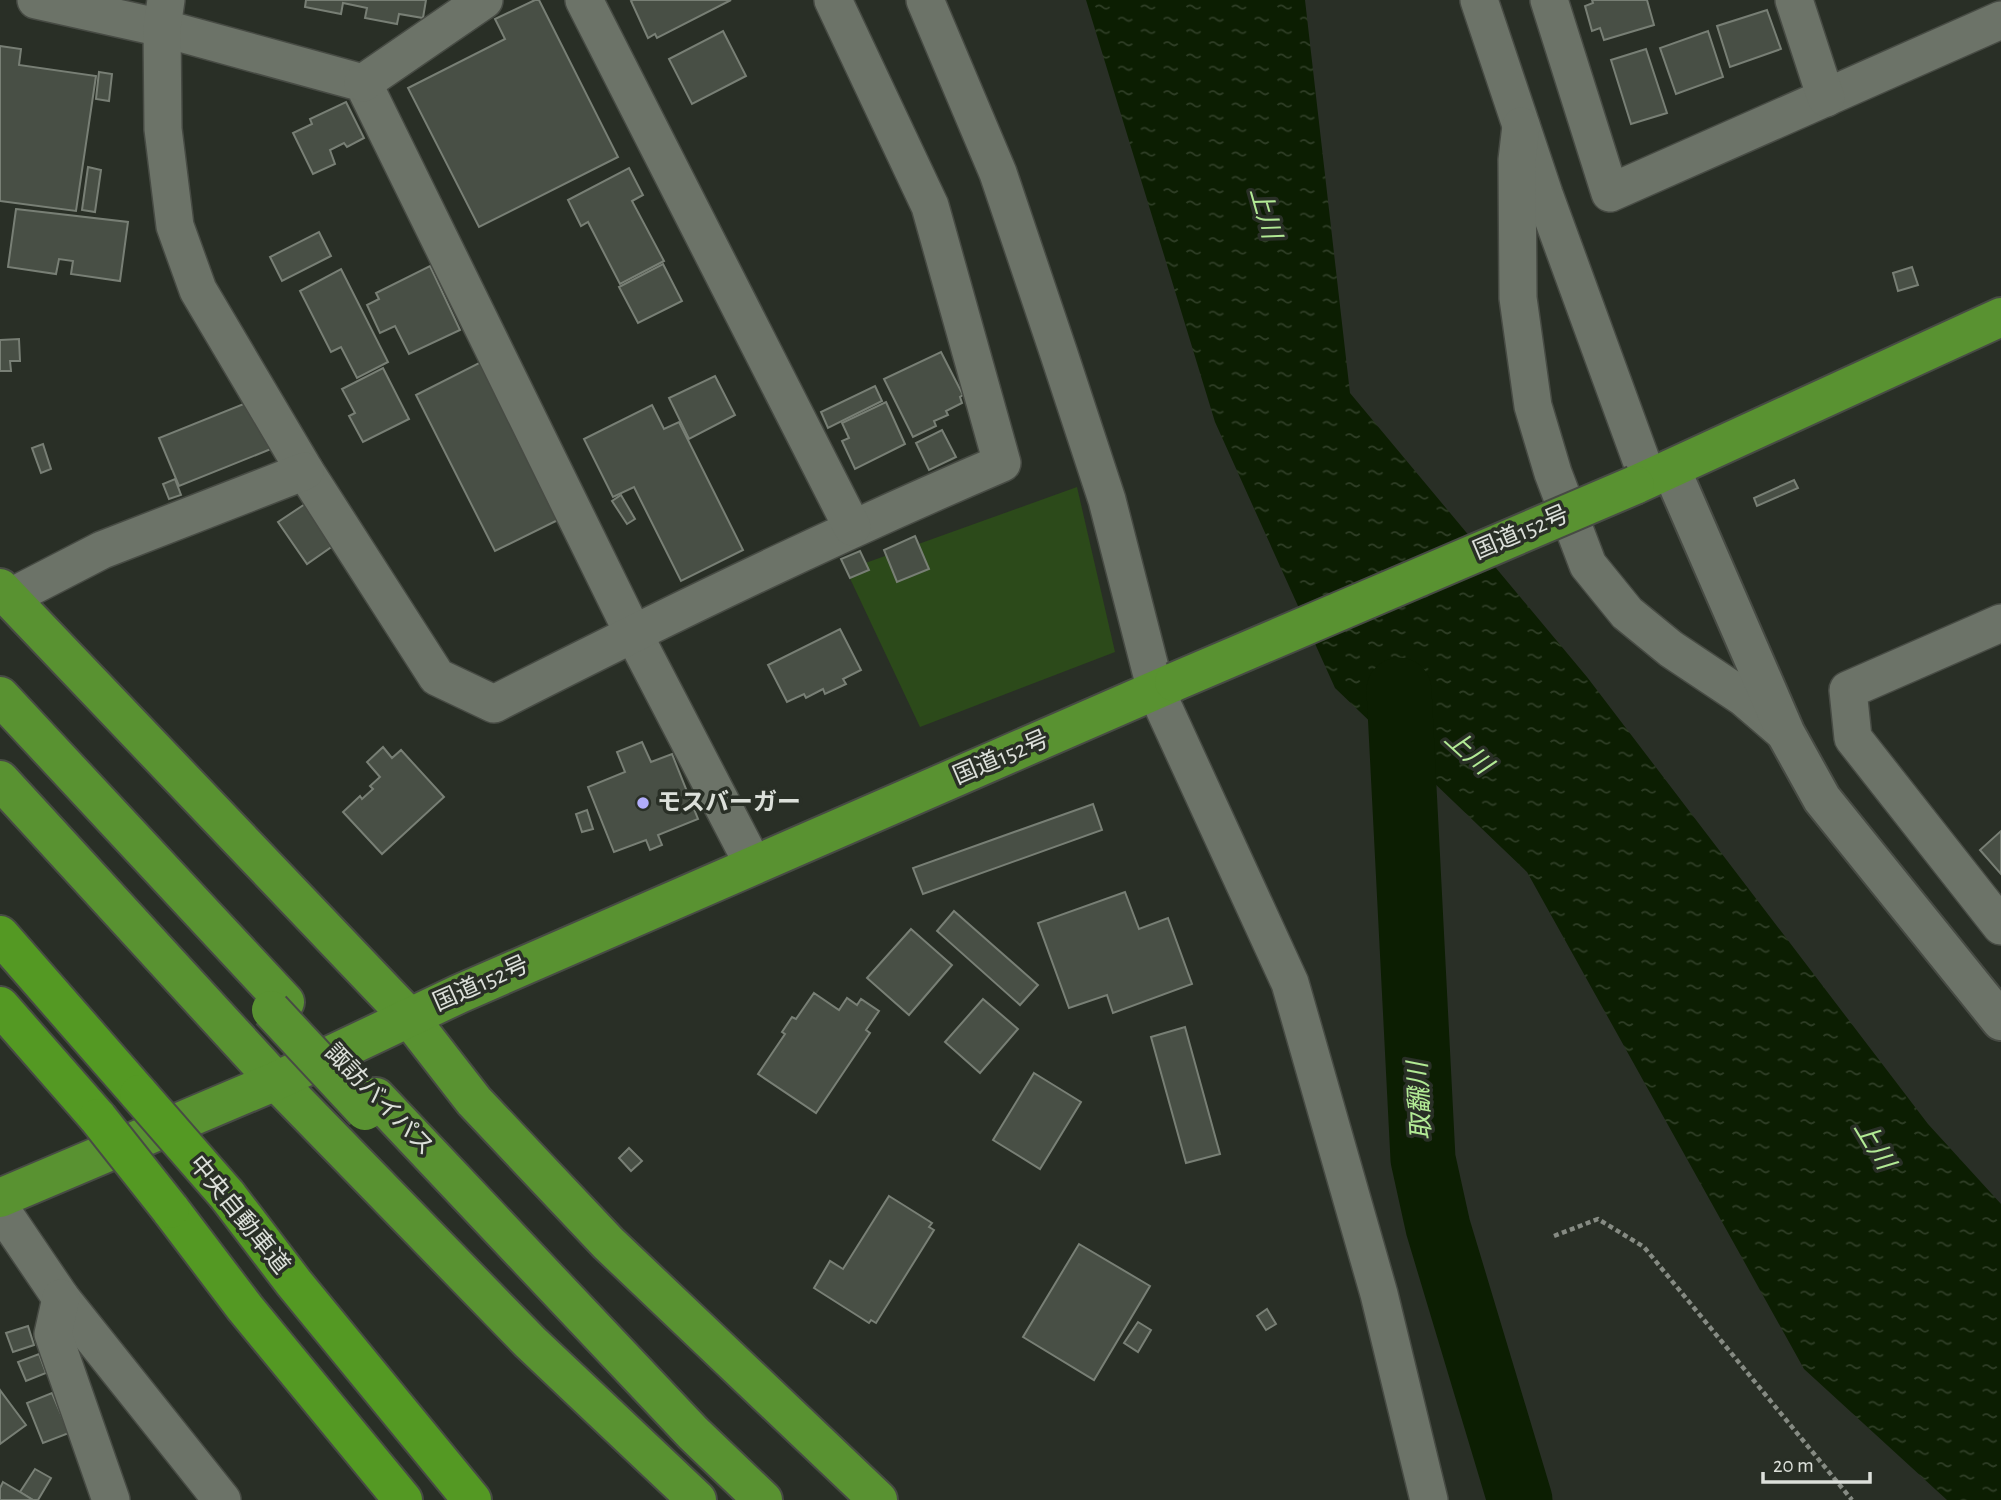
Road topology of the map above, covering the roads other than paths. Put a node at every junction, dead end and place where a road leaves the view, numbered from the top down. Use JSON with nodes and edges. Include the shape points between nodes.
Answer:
{"nodes":[{"id":1,"x":36,"y":0,"type":"edge"},
{"id":2,"x":484,"y":0,"type":"edge"},
{"id":3,"x":584,"y":0,"type":"edge"},
{"id":4,"x":833,"y":0,"type":"edge"},
{"id":5,"x":925,"y":0,"type":"edge"},
{"id":6,"x":1479,"y":0,"type":"edge"},
{"id":7,"x":1549,"y":0,"type":"edge"},
{"id":8,"x":1794,"y":0,"type":"edge"},
{"id":9,"x":164,"y":14,"type":"edge"},
{"id":10,"x":2001,"y":20,"type":"edge"},
{"id":11,"x":363,"y":83,"type":"junction"},
{"id":12,"x":1826,"y":98,"type":"junction"},
{"id":13,"x":1521,"y":126,"type":"junction"},
{"id":14,"x":2001,"y":317,"type":"edge"},
{"id":15,"x":305,"y":471,"type":"junction"},
{"id":16,"x":1651,"y":478,"type":"junction"},
{"id":17,"x":852,"y":527,"type":"junction"},
{"id":18,"x":4,"y":593,"type":"edge"},
{"id":19,"x":2001,"y":623,"type":"edge"},
{"id":20,"x":633,"y":632,"type":"junction"},
{"id":21,"x":1165,"y":687,"type":"junction"},
{"id":22,"x":0,"y":696,"type":"edge"},
{"id":23,"x":0,"y":718,"type":"edge"},
{"id":24,"x":1786,"y":734,"type":"junction"},
{"id":25,"x":0,"y":780,"type":"edge"},
{"id":26,"x":753,"y":864,"type":"junction"},
{"id":27,"x":2001,"y":926,"type":"edge"},
{"id":28,"x":0,"y":935,"type":"edge"},
{"id":29,"x":0,"y":1006,"type":"edge"},
{"id":30,"x":278,"y":1006,"type":"junction"},
{"id":31,"x":408,"y":1016,"type":"junction"},
{"id":32,"x":2001,"y":1021,"type":"edge"},
{"id":33,"x":276,"y":1082,"type":"junction"},
{"id":34,"x":371,"y":1104,"type":"junction"},
{"id":35,"x":0,"y":1198,"type":"edge"},
{"id":36,"x":0,"y":1208,"type":"edge"},
{"id":37,"x":61,"y":1297,"type":"junction"},
{"id":38,"x":111,"y":1500,"type":"edge"},
{"id":39,"x":222,"y":1500,"type":"edge"},
{"id":40,"x":403,"y":1500,"type":"edge"},
{"id":41,"x":472,"y":1500,"type":"edge"},
{"id":42,"x":697,"y":1500,"type":"edge"},
{"id":43,"x":734,"y":1500,"type":"edge"},
{"id":44,"x":763,"y":1500,"type":"edge"},
{"id":45,"x":878,"y":1500,"type":"edge"},
{"id":46,"x":1429,"y":1500,"type":"edge"}],
"edges":[{"from":1,"to":9,"type":"street"},
{"from":2,"to":11,"type":"street"},
{"from":3,"to":17,"type":"street"},
{"from":4,"to":17,"type":"street","via":[[930,206],[1002,463]]},
{"from":5,"to":21,"type":"street","via":[[998,173]]},
{"from":6,"to":13,"type":"street"},
{"from":7,"to":12,"type":"street","via":[[1609,193]]},
{"from":8,"to":12,"type":"street"},
{"from":9,"to":11,"type":"street"},
{"from":9,"to":15,"type":"street","via":[[163,129],[175,226],[198,290]]},
{"from":10,"to":12,"type":"street"},
{"from":11,"to":20,"type":"street"},
{"from":13,"to":16,"type":"street"},
{"from":13,"to":24,"type":"street","via":[[1518,298],[1532,405],[1588,565],[1627,613]]},
{"from":14,"to":16,"type":"highway","name":"国道152号"},
{"from":15,"to":18,"type":"street"},
{"from":15,"to":20,"type":"street","via":[[437,677],[494,704]]},
{"from":16,"to":21,"type":"highway","name":"国道152号","bridge":true},
{"from":16,"to":24,"type":"street"},
{"from":17,"to":20,"type":"street"},
{"from":18,"to":31,"type":"highway"},
{"from":19,"to":27,"type":"street","via":[[1848,690],[1853,738]]},
{"from":20,"to":26,"type":"street"},
{"from":21,"to":26,"type":"highway","name":"国道152号"},
{"from":21,"to":46,"type":"street","via":[[1290,983],[1379,1294]]},
{"from":22,"to":30,"type":"highway","name":"諏訪バイパス"},
{"from":23,"to":30,"type":"highway","name":"諏訪バイパス"},
{"from":24,"to":32,"type":"street","via":[[1822,799]]},
{"from":25,"to":33,"type":"highway"},
{"from":26,"to":31,"type":"highway","name":"国道152号"},
{"from":28,"to":41,"type":"highway","name":"中央自動車道","bridge":true,"via":[[227,1195]]},
{"from":29,"to":40,"type":"highway","name":"中央自動車道","bridge":true,"via":[[98,1118],[245,1308]]},
{"from":30,"to":34,"type":"highway","name":"諏訪バイパス","bridge":true},
{"from":31,"to":33,"type":"highway","name":"国道152号"},
{"from":31,"to":45,"type":"highway","via":[[474,1101],[608,1243]]},
{"from":33,"to":35,"type":"highway","name":"国道152号"},
{"from":33,"to":42,"type":"highway","via":[[530,1342]]},
{"from":34,"to":43,"type":"highway","name":"諏訪バイパス","via":[[578,1343]]},
{"from":34,"to":44,"type":"highway","name":"諏訪バイパス"},
{"from":36,"to":37,"type":"street"},
{"from":37,"to":38,"type":"street","via":[[53,1334]]},
{"from":37,"to":39,"type":"street"}]}
